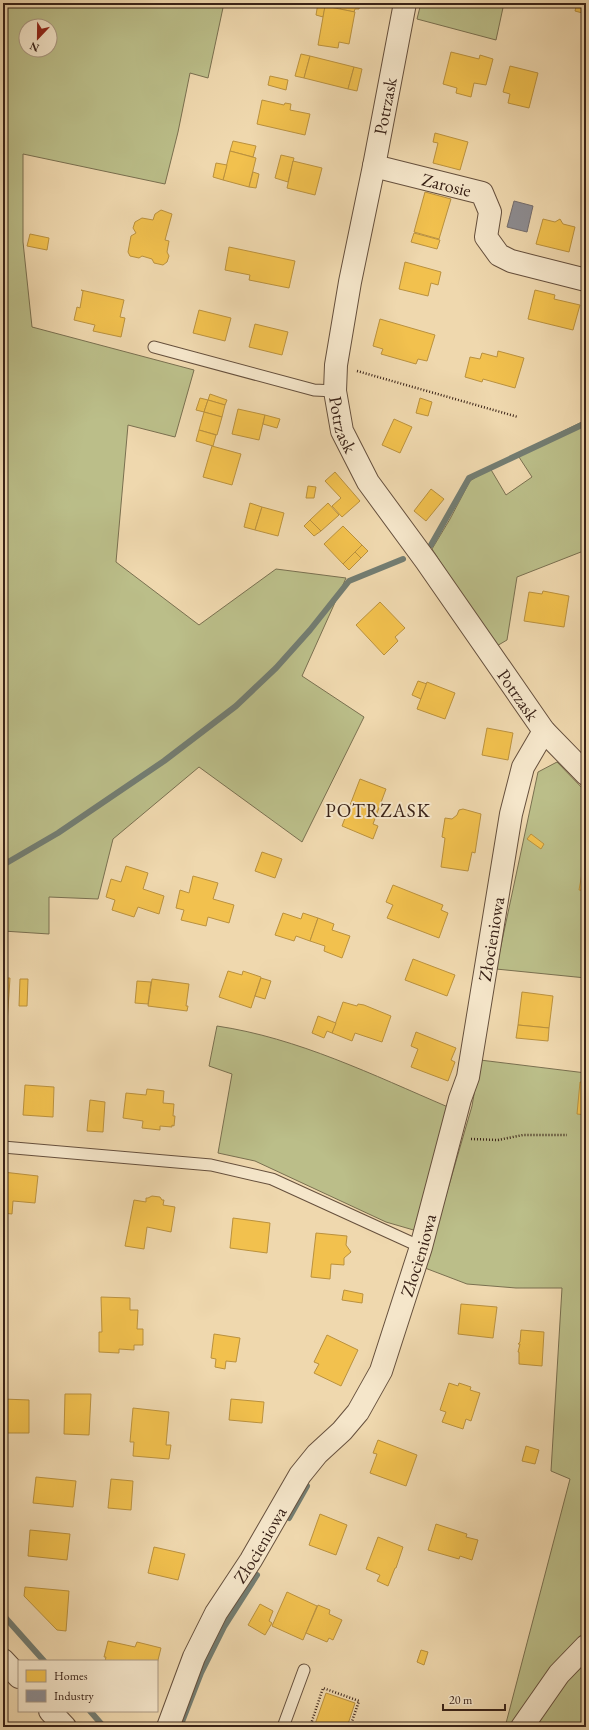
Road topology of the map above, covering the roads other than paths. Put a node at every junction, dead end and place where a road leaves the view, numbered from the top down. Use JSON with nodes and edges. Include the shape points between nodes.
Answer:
{"nodes":[{"id":1,"x":405,"y":3,"type":"edge"},
{"id":2,"x":374,"y":166,"type":"junction"},
{"id":3,"x":586,"y":280,"type":"edge"},
{"id":4,"x":154,"y":347,"type":"dead end"},
{"id":5,"x":335,"y":391,"type":"junction"},
{"id":6,"x":544,"y":731,"type":"junction"},
{"id":7,"x":586,"y":774,"type":"edge"},
{"id":8,"x":3,"y":1147,"type":"edge"},
{"id":9,"x":421,"y":1247,"type":"junction"},
{"id":10,"x":586,"y":1646,"type":"edge"},
{"id":11,"x":3,"y":1660,"type":"edge"},
{"id":12,"x":304,"y":1670,"type":"dead end"},
{"id":13,"x":18,"y":1676,"type":"edge"},
{"id":14,"x":51,"y":1712,"type":"edge"},
{"id":15,"x":65,"y":1727,"type":"edge"},
{"id":16,"x":168,"y":1727,"type":"edge"},
{"id":17,"x":283,"y":1727,"type":"edge"},
{"id":18,"x":522,"y":1727,"type":"edge"}],
"edges":[{"from":1,"to":2,"type":"street","name":"Potrzask"},
{"from":2,"to":3,"type":"street","name":"Zarosie","via":[[482,193],[490,212],[486,237],[499,255]]},
{"from":2,"to":5,"type":"street","name":"Potrzask","via":[[350,282],[336,365]]},
{"from":4,"to":5,"type":"lane","via":[[314,390]]},
{"from":5,"to":6,"type":"street","name":"Potrzask","via":[[342,431],[368,482],[426,560]]},
{"from":6,"to":7,"type":"street","name":"Potrzask"},
{"from":6,"to":9,"type":"street","name":"Złocieniowa","via":[[523,768],[511,814],[468,1077]]},
{"from":8,"to":9,"type":"lane","via":[[211,1166],[272,1179]]},
{"from":9,"to":16,"type":"street","name":"Złocieniowa","via":[[374,1386],[350,1422],[317,1454],[300,1475],[247,1567],[216,1613],[200,1643]]},
{"from":10,"to":18,"type":"street","via":[[559,1674]]},
{"from":11,"to":13,"type":"street"},
{"from":12,"to":17,"type":"lane"},
{"from":14,"to":15,"type":"street"}]}
